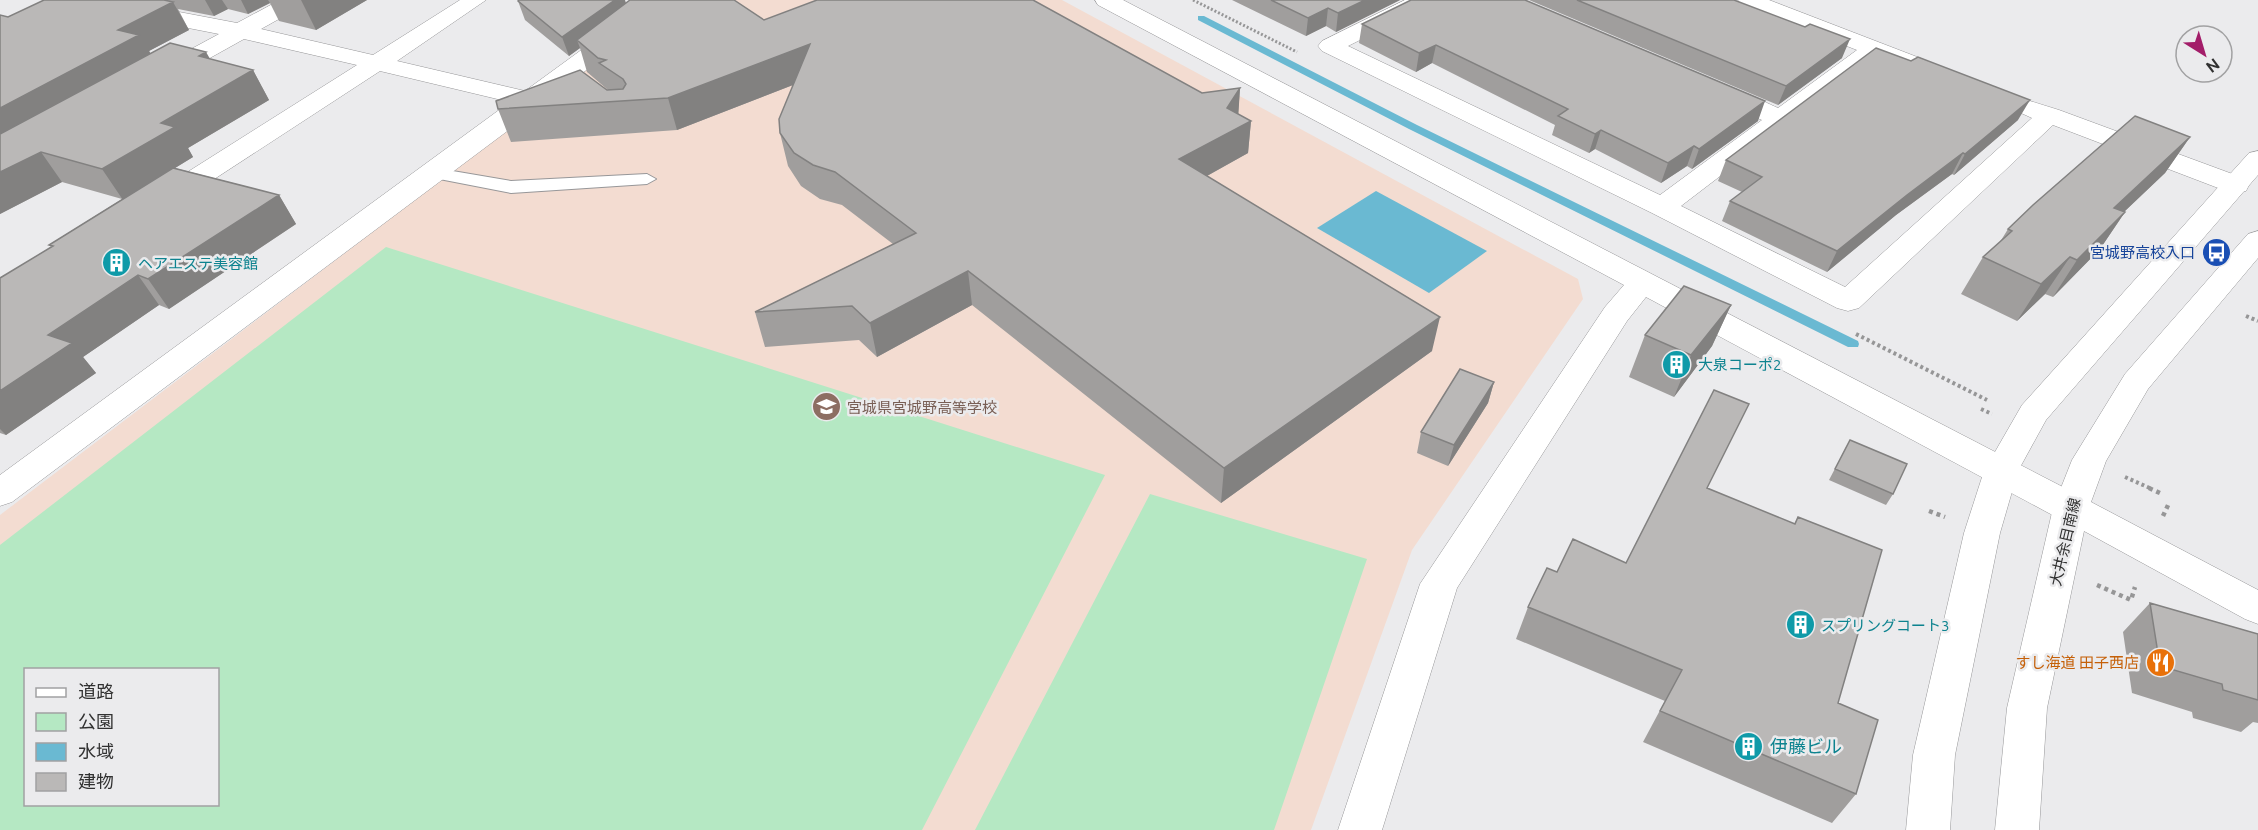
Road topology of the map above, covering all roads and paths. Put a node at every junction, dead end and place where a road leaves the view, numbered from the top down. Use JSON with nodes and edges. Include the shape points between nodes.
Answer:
{"nodes":[{"id":1,"x":296,"y":0,"type":"edge"},
{"id":2,"x":476,"y":0,"type":"edge"},
{"id":3,"x":664,"y":0,"type":"edge"},
{"id":4,"x":1158,"y":0,"type":"edge"},
{"id":5,"x":1422,"y":0,"type":"edge"},
{"id":6,"x":1749,"y":0,"type":"edge"},
{"id":7,"x":79,"y":3,"type":"edge"},
{"id":8,"x":1118,"y":6,"type":"edge"},
{"id":9,"x":241,"y":31,"type":"junction"},
{"id":10,"x":1874,"y":48,"type":"junction"},
{"id":11,"x":379,"y":63,"type":"junction"},
{"id":12,"x":1940,"y":73,"type":"edge"},
{"id":13,"x":147,"y":82,"type":"edge"},
{"id":14,"x":1702,"y":85,"type":"edge"},
{"id":15,"x":2006,"y":99,"type":"edge"},
{"id":16,"x":533,"y":100,"type":"junction"},
{"id":17,"x":2050,"y":115,"type":"junction"},
{"id":18,"x":1779,"y":118,"type":"junction"},
{"id":19,"x":2258,"y":159,"type":"edge"},
{"id":20,"x":435,"y":172,"type":"junction"},
{"id":21,"x":647,"y":179,"type":"dead end"},
{"id":22,"x":2236,"y":185,"type":"junction"},
{"id":23,"x":1662,"y":207,"type":"junction"},
{"id":24,"x":150,"y":209,"type":"edge"},
{"id":25,"x":2258,"y":240,"type":"edge"},
{"id":26,"x":1642,"y":282,"type":"junction"},
{"id":27,"x":2246,"y":316,"type":"dead end"},
{"id":28,"x":2258,"y":321,"type":"edge"},
{"id":29,"x":2001,"y":471,"type":"junction"},
{"id":30,"x":2125,"y":477,"type":"dead end"},
{"id":31,"x":0,"y":493,"type":"edge"},
{"id":32,"x":2162,"y":494,"type":"dead end"},
{"id":33,"x":2071,"y":508,"type":"junction"},
{"id":34,"x":1929,"y":511,"type":"dead end"},
{"id":35,"x":1948,"y":519,"type":"dead end"},
{"id":36,"x":2096,"y":584,"type":"dead end"},
{"id":37,"x":2135,"y":587,"type":"dead end"},
{"id":38,"x":2258,"y":608,"type":"edge"},
{"id":39,"x":1360,"y":830,"type":"edge"},
{"id":40,"x":1928,"y":830,"type":"edge"},
{"id":41,"x":2017,"y":830,"type":"edge"}],
"edges":[{"from":1,"to":9,"type":"street"},
{"from":2,"to":11,"type":"street"},
{"from":3,"to":16,"type":"street","via":[[575,80]]},
{"from":4,"to":8,"type":"street"},
{"from":5,"to":23,"type":"street","via":[[1330,46]]},
{"from":6,"to":10,"type":"street"},
{"from":7,"to":9,"type":"street"},
{"from":8,"to":26,"type":"street"},
{"from":9,"to":11,"type":"street"},
{"from":9,"to":13,"type":"street"},
{"from":10,"to":12,"type":"street"},
{"from":10,"to":18,"type":"street"},
{"from":11,"to":16,"type":"street"},
{"from":11,"to":24,"type":"street"},
{"from":14,"to":18,"type":"street"},
{"from":15,"to":17,"type":"street"},
{"from":16,"to":20,"type":"street"},
{"from":17,"to":22,"type":"street"},
{"from":17,"to":23,"type":"street","via":[[1848,301]]},
{"from":18,"to":23,"type":"street"},
{"from":19,"to":22,"type":"street"},
{"from":20,"to":21,"type":"lane","via":[[511,187]]},
{"from":20,"to":31,"type":"street"},
{"from":22,"to":29,"type":"street","via":[[2034,413]]},
{"from":25,"to":33,"type":"street","name":"大井余目南線","via":[[2136,382],[2089,460]]},
{"from":26,"to":29,"type":"street"},
{"from":26,"to":39,"type":"street","via":[[1616,314],[1438,584]]},
{"from":27,"to":28,"type":"path"},
{"from":29,"to":33,"type":"street"},
{"from":29,"to":40,"type":"street","via":[[1982,533],[1934,755]]},
{"from":30,"to":32,"type":"path"},
{"from":33,"to":38,"type":"street"},
{"from":33,"to":41,"type":"street","name":"大井余目南線","via":[[2027,708]]},
{"from":34,"to":35,"type":"path"},
{"from":36,"to":37,"type":"path","via":[[2131,600]]}]}
